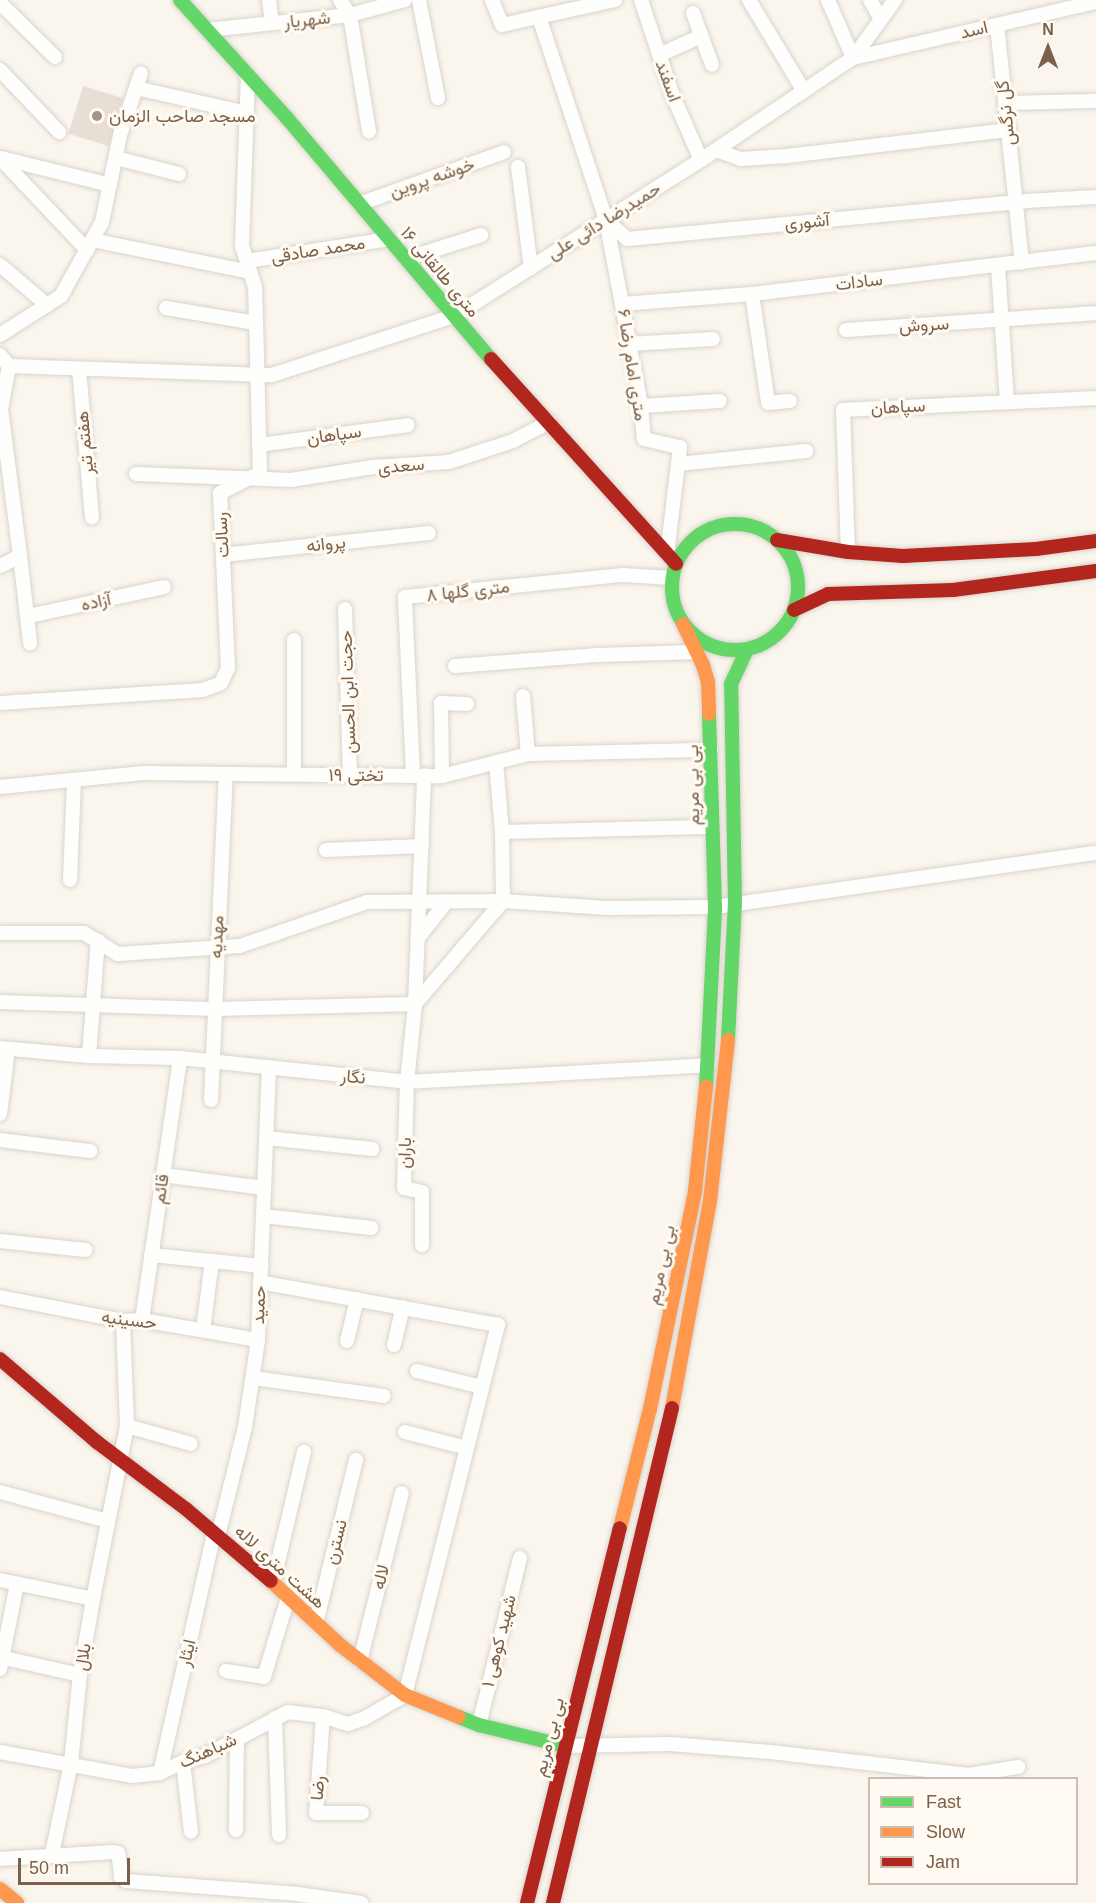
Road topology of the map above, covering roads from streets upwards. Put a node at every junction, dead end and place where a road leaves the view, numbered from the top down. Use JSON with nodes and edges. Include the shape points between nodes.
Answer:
{"nodes":[{"id":1,"x":180,"y":0,"type":"edge"},
{"id":2,"x":269,"y":0,"type":"edge"},
{"id":3,"x":340,"y":0,"type":"edge"},
{"id":4,"x":405,"y":0,"type":"edge"},
{"id":5,"x":419,"y":0,"type":"edge"},
{"id":6,"x":492,"y":0,"type":"edge"},
{"id":7,"x":615,"y":0,"type":"edge"},
{"id":8,"x":640,"y":0,"type":"edge"},
{"id":9,"x":749,"y":0,"type":"edge"},
{"id":10,"x":828,"y":0,"type":"edge"},
{"id":11,"x":870,"y":0,"type":"edge"},
{"id":12,"x":895,"y":0,"type":"edge"},
{"id":13,"x":1096,"y":2,"type":"edge"},
{"id":14,"x":0,"y":3,"type":"edge"},
{"id":15,"x":693,"y":13,"type":"dead end"},
{"id":16,"x":350,"y":15,"type":"junction"},
{"id":17,"x":539,"y":16,"type":"junction"},
{"id":18,"x":881,"y":19,"type":"junction"},
{"id":19,"x":272,"y":23,"type":"junction"},
{"id":20,"x":997,"y":24,"type":"junction"},
{"id":21,"x":207,"y":30,"type":"junction"},
{"id":22,"x":701,"y":36,"type":"junction"},
{"id":23,"x":659,"y":55,"type":"junction"},
{"id":24,"x":55,"y":57,"type":"dead end"},
{"id":25,"x":853,"y":58,"type":"junction"},
{"id":26,"x":712,"y":65,"type":"dead end"},
{"id":27,"x":0,"y":70,"type":"edge"},
{"id":28,"x":141,"y":73,"type":"dead end"},
{"id":29,"x":248,"y":75,"type":"junction"},
{"id":30,"x":136,"y":88,"type":"junction"},
{"id":31,"x":804,"y":91,"type":"junction"},
{"id":32,"x":438,"y":98,"type":"dead end"},
{"id":33,"x":1096,"y":101,"type":"edge"},
{"id":34,"x":1005,"y":103,"type":"junction"},
{"id":35,"x":247,"y":113,"type":"junction"},
{"id":36,"x":1008,"y":130,"type":"junction"},
{"id":37,"x":369,"y":131,"type":"dead end"},
{"id":38,"x":59,"y":132,"type":"dead end"},
{"id":39,"x":716,"y":150,"type":"junction"},
{"id":40,"x":504,"y":153,"type":"dead end"},
{"id":41,"x":0,"y":158,"type":"edge"},
{"id":42,"x":116,"y":158,"type":"junction"},
{"id":43,"x":701,"y":160,"type":"junction"},
{"id":44,"x":518,"y":167,"type":"dead end"},
{"id":45,"x":179,"y":174,"type":"dead end"},
{"id":46,"x":110,"y":185,"type":"junction"},
{"id":47,"x":1096,"y":197,"type":"edge"},
{"id":48,"x":1016,"y":202,"type":"junction"},
{"id":49,"x":359,"y":204,"type":"junction"},
{"id":50,"x":606,"y":220,"type":"junction"},
{"id":51,"x":481,"y":235,"type":"dead end"},
{"id":52,"x":389,"y":239,"type":"junction"},
{"id":53,"x":89,"y":245,"type":"junction"},
{"id":54,"x":1096,"y":253,"type":"edge"},
{"id":55,"x":406,"y":259,"type":"junction"},
{"id":56,"x":1022,"y":263,"type":"junction"},
{"id":57,"x":0,"y":265,"type":"edge"},
{"id":58,"x":998,"y":266,"type":"junction"},
{"id":59,"x":248,"y":267,"type":"junction"},
{"id":60,"x":531,"y":268,"type":"junction"},
{"id":61,"x":752,"y":294,"type":"junction"},
{"id":62,"x":622,"y":304,"type":"junction"},
{"id":63,"x":47,"y":305,"type":"junction"},
{"id":64,"x":166,"y":308,"type":"dead end"},
{"id":65,"x":1096,"y":314,"type":"edge"},
{"id":66,"x":454,"y":316,"type":"junction"},
{"id":67,"x":1001,"y":321,"type":"junction"},
{"id":68,"x":256,"y":323,"type":"junction"},
{"id":69,"x":846,"y":330,"type":"dead end"},
{"id":70,"x":0,"y":335,"type":"edge"},
{"id":71,"x":713,"y":339,"type":"dead end"},
{"id":72,"x":630,"y":344,"type":"junction"},
{"id":73,"x":0,"y":355,"type":"edge"},
{"id":74,"x":9,"y":366,"type":"junction"},
{"id":75,"x":79,"y":369,"type":"junction"},
{"id":76,"x":257,"y":375,"type":"junction"},
{"id":77,"x":1096,"y":398,"type":"edge"},
{"id":78,"x":720,"y":401,"type":"dead end"},
{"id":79,"x":790,"y":401,"type":"dead end"},
{"id":80,"x":1007,"y":402,"type":"junction"},
{"id":81,"x":641,"y":406,"type":"junction"},
{"id":82,"x":1,"y":409,"type":"edge"},
{"id":83,"x":549,"y":422,"type":"junction"},
{"id":84,"x":408,"y":425,"type":"dead end"},
{"id":85,"x":259,"y":446,"type":"junction"},
{"id":86,"x":806,"y":451,"type":"dead end"},
{"id":87,"x":678,"y":464,"type":"junction"},
{"id":88,"x":136,"y":474,"type":"dead end"},
{"id":89,"x":245,"y":480,"type":"junction"},
{"id":90,"x":5,"y":493,"type":"edge"},
{"id":91,"x":92,"y":517,"type":"dead end"},
{"id":92,"x":429,"y":533,"type":"dead end"},
{"id":93,"x":777,"y":540,"type":"junction"},
{"id":94,"x":1096,"y":541,"type":"edge"},
{"id":95,"x":848,"y":552,"type":"junction"},
{"id":96,"x":223,"y":555,"type":"junction"},
{"id":97,"x":20,"y":556,"type":"junction"},
{"id":98,"x":671,"y":559,"type":"junction"},
{"id":99,"x":0,"y":566,"type":"edge"},
{"id":100,"x":1096,"y":571,"type":"edge"},
{"id":101,"x":672,"y":578,"type":"junction"},
{"id":102,"x":164,"y":587,"type":"dead end"},
{"id":103,"x":345,"y":609,"type":"dead end"},
{"id":104,"x":794,"y":610,"type":"junction"},
{"id":105,"x":28,"y":616,"type":"junction"},
{"id":106,"x":683,"y":624,"type":"junction"},
{"id":107,"x":294,"y":640,"type":"dead end"},
{"id":108,"x":30,"y":643,"type":"dead end"},
{"id":109,"x":747,"y":649,"type":"junction"},
{"id":110,"x":697,"y":652,"type":"junction"},
{"id":111,"x":455,"y":666,"type":"dead end"},
{"id":112,"x":523,"y":696,"type":"dead end"},
{"id":113,"x":0,"y":703,"type":"edge"},
{"id":114,"x":467,"y":704,"type":"dead end"},
{"id":115,"x":711,"y":750,"type":"junction"},
{"id":116,"x":528,"y":754,"type":"junction"},
{"id":117,"x":496,"y":762,"type":"junction"},
{"id":118,"x":226,"y":774,"type":"junction"},
{"id":119,"x":294,"y":774,"type":"junction"},
{"id":120,"x":350,"y":775,"type":"junction"},
{"id":121,"x":419,"y":776,"type":"junction"},
{"id":122,"x":442,"y":776,"type":"junction"},
{"id":123,"x":74,"y":780,"type":"junction"},
{"id":124,"x":0,"y":787,"type":"edge"},
{"id":125,"x":712,"y":827,"type":"junction"},
{"id":126,"x":502,"y":832,"type":"junction"},
{"id":127,"x":422,"y":846,"type":"junction"},
{"id":128,"x":326,"y":850,"type":"dead end"},
{"id":129,"x":1096,"y":853,"type":"edge"},
{"id":130,"x":70,"y":880,"type":"dead end"},
{"id":131,"x":418,"y":901,"type":"junction"},
{"id":132,"x":447,"y":901,"type":"junction"},
{"id":133,"x":503,"y":902,"type":"junction"},
{"id":134,"x":735,"y":904,"type":"junction"},
{"id":135,"x":715,"y":907,"type":"junction"},
{"id":136,"x":0,"y":933,"type":"edge"},
{"id":137,"x":417,"y":939,"type":"junction"},
{"id":138,"x":98,"y":940,"type":"junction"},
{"id":139,"x":216,"y":947,"type":"junction"},
{"id":140,"x":0,"y":1002,"type":"edge"},
{"id":141,"x":415,"y":1004,"type":"junction"},
{"id":142,"x":93,"y":1005,"type":"junction"},
{"id":143,"x":215,"y":1009,"type":"junction"},
{"id":144,"x":4,"y":1049,"type":"edge"},
{"id":145,"x":89,"y":1056,"type":"junction"},
{"id":146,"x":180,"y":1058,"type":"junction"},
{"id":147,"x":213,"y":1062,"type":"junction"},
{"id":148,"x":708,"y":1065,"type":"junction"},
{"id":149,"x":269,"y":1069,"type":"junction"},
{"id":150,"x":407,"y":1082,"type":"junction"},
{"id":151,"x":211,"y":1100,"type":"dead end"},
{"id":152,"x":0,"y":1114,"type":"edge"},
{"id":153,"x":266,"y":1138,"type":"junction"},
{"id":154,"x":0,"y":1140,"type":"edge"},
{"id":155,"x":372,"y":1149,"type":"dead end"},
{"id":156,"x":90,"y":1151,"type":"dead end"},
{"id":157,"x":163,"y":1175,"type":"junction"},
{"id":158,"x":264,"y":1188,"type":"junction"},
{"id":159,"x":263,"y":1216,"type":"junction"},
{"id":160,"x":371,"y":1228,"type":"dead end"},
{"id":161,"x":0,"y":1241,"type":"edge"},
{"id":162,"x":422,"y":1245,"type":"dead end"},
{"id":163,"x":86,"y":1250,"type":"dead end"},
{"id":164,"x":151,"y":1255,"type":"junction"},
{"id":165,"x":212,"y":1261,"type":"junction"},
{"id":166,"x":261,"y":1266,"type":"junction"},
{"id":167,"x":260,"y":1282,"type":"junction"},
{"id":168,"x":0,"y":1298,"type":"edge"},
{"id":169,"x":357,"y":1299,"type":"junction"},
{"id":170,"x":403,"y":1307,"type":"junction"},
{"id":171,"x":142,"y":1320,"type":"junction"},
{"id":172,"x":123,"y":1321,"type":"junction"},
{"id":173,"x":203,"y":1330,"type":"junction"},
{"id":174,"x":258,"y":1340,"type":"junction"},
{"id":175,"x":347,"y":1341,"type":"dead end"},
{"id":176,"x":394,"y":1346,"type":"dead end"},
{"id":177,"x":0,"y":1359,"type":"edge"},
{"id":178,"x":417,"y":1371,"type":"dead end"},
{"id":179,"x":253,"y":1378,"type":"junction"},
{"id":180,"x":483,"y":1388,"type":"junction"},
{"id":181,"x":384,"y":1396,"type":"dead end"},
{"id":182,"x":127,"y":1426,"type":"junction"},
{"id":183,"x":405,"y":1432,"type":"dead end"},
{"id":184,"x":191,"y":1444,"type":"dead end"},
{"id":185,"x":467,"y":1448,"type":"junction"},
{"id":186,"x":304,"y":1452,"type":"dead end"},
{"id":187,"x":356,"y":1460,"type":"dead end"},
{"id":188,"x":121,"y":1461,"type":"junction"},
{"id":189,"x":0,"y":1492,"type":"edge"},
{"id":190,"x":402,"y":1493,"type":"dead end"},
{"id":191,"x":108,"y":1521,"type":"junction"},
{"id":192,"x":216,"y":1535,"type":"junction"},
{"id":193,"x":520,"y":1558,"type":"dead end"},
{"id":194,"x":0,"y":1580,"type":"edge"},
{"id":195,"x":273,"y":1583,"type":"junction"},
{"id":196,"x":17,"y":1584,"type":"junction"},
{"id":197,"x":288,"y":1598,"type":"junction"},
{"id":198,"x":93,"y":1599,"type":"junction"},
{"id":199,"x":316,"y":1623,"type":"junction"},
{"id":200,"x":1,"y":1661,"type":"edge"},
{"id":201,"x":360,"y":1661,"type":"junction"},
{"id":202,"x":226,"y":1671,"type":"dead end"},
{"id":203,"x":80,"y":1675,"type":"junction"},
{"id":204,"x":405,"y":1695,"type":"junction"},
{"id":205,"x":323,"y":1716,"type":"junction"},
{"id":206,"x":275,"y":1718,"type":"junction"},
{"id":207,"x":479,"y":1725,"type":"junction"},
{"id":208,"x":237,"y":1739,"type":"junction"},
{"id":209,"x":591,"y":1745,"type":"junction"},
{"id":210,"x":565,"y":1746,"type":"junction"},
{"id":211,"x":0,"y":1752,"type":"edge"},
{"id":212,"x":183,"y":1762,"type":"junction"},
{"id":213,"x":71,"y":1763,"type":"junction"},
{"id":214,"x":1018,"y":1767,"type":"dead end"},
{"id":215,"x":160,"y":1773,"type":"junction"},
{"id":216,"x":362,"y":1814,"type":"dead end"},
{"id":217,"x":236,"y":1830,"type":"dead end"},
{"id":218,"x":190,"y":1832,"type":"dead end"},
{"id":219,"x":279,"y":1835,"type":"dead end"},
{"id":220,"x":52,"y":1854,"type":"junction"},
{"id":221,"x":0,"y":1859,"type":"edge"},
{"id":222,"x":0,"y":1889,"type":"edge"},
{"id":223,"x":17,"y":1903,"type":"edge"},
{"id":224,"x":361,"y":1903,"type":"edge"},
{"id":225,"x":527,"y":1903,"type":"edge"},
{"id":226,"x":553,"y":1903,"type":"edge"}],
"edges":[{"from":1,"to":21,"type":"street","name":"۱۶ متری طالقانی"},
{"from":2,"to":19,"type":"street"},
{"from":3,"to":16,"type":"street"},
{"from":4,"to":16,"type":"street","name":"شهریار"},
{"from":5,"to":32,"type":"street"},
{"from":6,"to":17,"type":"street","via":[[502,24]]},
{"from":7,"to":17,"type":"street"},
{"from":8,"to":23,"type":"street","name":"اسفند"},
{"from":9,"to":31,"type":"street"},
{"from":10,"to":25,"type":"street"},
{"from":11,"to":18,"type":"street"},
{"from":12,"to":18,"type":"street","name":"حمیدرضا دائی علی"},
{"from":13,"to":20,"type":"street","name":"اسد"},
{"from":14,"to":24,"type":"street"},
{"from":15,"to":22,"type":"street"},
{"from":16,"to":19,"type":"street","name":"شهریار"},
{"from":16,"to":37,"type":"street"},
{"from":17,"to":50,"type":"street","name":"۶ متری امام رضا"},
{"from":18,"to":25,"type":"street","name":"حمیدرضا دائی علی"},
{"from":19,"to":21,"type":"street","name":"شهریار"},
{"from":20,"to":25,"type":"street","name":"اسد"},
{"from":20,"to":34,"type":"street","name":"گل نرگس"},
{"from":21,"to":29,"type":"street","name":"۱۶ متری طالقانی"},
{"from":22,"to":23,"type":"street"},
{"from":22,"to":26,"type":"street"},
{"from":23,"to":43,"type":"street","name":"اسفند"},
{"from":25,"to":31,"type":"street","name":"حمیدرضا دائی علی"},
{"from":27,"to":38,"type":"street"},
{"from":28,"to":30,"type":"street"},
{"from":29,"to":35,"type":"street","name":"رسالت"},
{"from":29,"to":49,"type":"street","name":"۱۶ متری طالقانی"},
{"from":30,"to":35,"type":"street"},
{"from":30,"to":42,"type":"street"},
{"from":31,"to":39,"type":"street","name":"حمیدرضا دائی علی"},
{"from":33,"to":34,"type":"street"},
{"from":34,"to":36,"type":"street","name":"گل نرگس"},
{"from":35,"to":59,"type":"street","name":"رسالت","via":[[242,246]]},
{"from":36,"to":39,"type":"street","via":[[787,156],[741,159]]},
{"from":36,"to":48,"type":"street","name":"گل نرگس"},
{"from":39,"to":43,"type":"street","name":"حمیدرضا دائی علی"},
{"from":40,"to":49,"type":"street","name":"خوشه پروین"},
{"from":41,"to":46,"type":"street"},
{"from":41,"to":53,"type":"street"},
{"from":42,"to":45,"type":"street"},
{"from":42,"to":46,"type":"street"},
{"from":43,"to":50,"type":"street","name":"حمیدرضا دائی علی"},
{"from":44,"to":60,"type":"street"},
{"from":46,"to":53,"type":"street","via":[[102,222]]},
{"from":47,"to":48,"type":"street","name":"آشوری"},
{"from":48,"to":50,"type":"street","name":"آشوری","via":[[627,239]]},
{"from":48,"to":56,"type":"street","name":"گل نرگس"},
{"from":49,"to":52,"type":"street","name":"۱۶ متری طالقانی"},
{"from":50,"to":60,"type":"street","name":"حمیدرضا دائی علی"},
{"from":50,"to":62,"type":"street","name":"۶ متری امام رضا"},
{"from":51,"to":55,"type":"street"},
{"from":52,"to":55,"type":"street","name":"۱۶ متری طالقانی"},
{"from":52,"to":59,"type":"street","name":"محمد صادقی"},
{"from":53,"to":59,"type":"street"},
{"from":53,"to":63,"type":"street","via":[[61,296]]},
{"from":54,"to":56,"type":"street","name":"سادات"},
{"from":55,"to":66,"type":"street","name":"۱۶ متری طالقانی"},
{"from":56,"to":58,"type":"street","name":"سادات"},
{"from":57,"to":63,"type":"street"},
{"from":58,"to":61,"type":"street","name":"سادات"},
{"from":58,"to":67,"type":"street"},
{"from":59,"to":68,"type":"street","name":"رسالت","via":[[255,287]]},
{"from":60,"to":66,"type":"street","name":"حمیدرضا دائی علی"},
{"from":61,"to":62,"type":"street","name":"سادات"},
{"from":61,"to":79,"type":"street","via":[[768,403]]},
{"from":62,"to":72,"type":"street","name":"۶ متری امام رضا"},
{"from":63,"to":70,"type":"street"},
{"from":64,"to":68,"type":"street"},
{"from":65,"to":67,"type":"street","name":"سروش"},
{"from":66,"to":76,"type":"street","name":"حمیدرضا دائی علی","via":[[272,375]]},
{"from":66,"to":83,"type":"street","name":"۱۶ متری طالقانی"},
{"from":67,"to":69,"type":"street","name":"سروش"},
{"from":67,"to":80,"type":"street"},
{"from":68,"to":76,"type":"street","name":"رسالت"},
{"from":71,"to":72,"type":"street"},
{"from":72,"to":81,"type":"street","name":"۶ متری امام رضا"},
{"from":73,"to":74,"type":"street"},
{"from":74,"to":75,"type":"street"},
{"from":74,"to":82,"type":"street"},
{"from":75,"to":76,"type":"street"},
{"from":75,"to":91,"type":"street","name":"هفتم تیر"},
{"from":76,"to":85,"type":"street","name":"رسالت"},
{"from":77,"to":80,"type":"street","name":"سپاهان"},
{"from":78,"to":81,"type":"street"},
{"from":80,"to":95,"type":"street","name":"سپاهان","via":[[843,410]]},
{"from":81,"to":87,"type":"street","name":"۶ متری امام رضا","via":[[644,439],[680,447]]},
{"from":82,"to":90,"type":"street"},
{"from":83,"to":89,"type":"street","name":"سعدی","via":[[513,441],[449,462],[291,480]]},
{"from":83,"to":98,"type":"street","name":"۱۶ متری طالقانی"},
{"from":84,"to":85,"type":"street","name":"سپاهان"},
{"from":85,"to":89,"type":"street","name":"رسالت","via":[[260,473]]},
{"from":86,"to":87,"type":"street"},
{"from":87,"to":98,"type":"street"},
{"from":88,"to":89,"type":"street","name":"سعدی"},
{"from":89,"to":96,"type":"street","name":"رسالت","via":[[220,493]]},
{"from":90,"to":97,"type":"street"},
{"from":92,"to":96,"type":"street","name":"پروانه"},
{"from":93,"to":95,"type":"street"},
{"from":93,"to":98,"type":"street","via":[[753,527],[717,526],[699,534]]},
{"from":93,"to":104,"type":"street","via":[[792,560],[798,579]]},
{"from":94,"to":95,"type":"street","via":[[958,554]]},
{"from":96,"to":113,"type":"street","name":"رسالت","via":[[228,668],[221,683],[203,690]]},
{"from":97,"to":99,"type":"street"},
{"from":97,"to":105,"type":"street"},
{"from":98,"to":101,"type":"street"},
{"from":100,"to":104,"type":"street","via":[[953,590],[828,594]]},
{"from":101,"to":106,"type":"street","via":[[673,602]]},
{"from":101,"to":121,"type":"street","name":"۸ متری گلها","via":[[624,575],[405,597]]},
{"from":102,"to":105,"type":"street","name":"آزاده"},
{"from":103,"to":120,"type":"street","name":"حجت ابن الحسن"},
{"from":104,"to":109,"type":"street","via":[[782,629],[766,642]]},
{"from":105,"to":108,"type":"street"},
{"from":106,"to":109,"type":"street","via":[[711,646]]},
{"from":106,"to":110,"type":"street","name":"بی بی مریم"},
{"from":107,"to":119,"type":"street"},
{"from":109,"to":134,"type":"street","name":"بی بی مریم","via":[[731,684]]},
{"from":110,"to":111,"type":"street"},
{"from":110,"to":115,"type":"street","name":"بی بی مریم","via":[[708,682]]},
{"from":112,"to":116,"type":"street"},
{"from":114,"to":122,"type":"street","via":[[441,703]]},
{"from":115,"to":116,"type":"street","name":"تختی ۱۹"},
{"from":115,"to":125,"type":"street","name":"بی بی مریم"},
{"from":116,"to":117,"type":"street","name":"تختی ۱۹"},
{"from":117,"to":122,"type":"street","name":"تختی ۱۹"},
{"from":117,"to":126,"type":"street"},
{"from":118,"to":119,"type":"street","name":"تختی ۱۹"},
{"from":118,"to":123,"type":"street","name":"تختی ۱۹","via":[[143,774]]},
{"from":118,"to":139,"type":"street","name":"مهدیه"},
{"from":119,"to":120,"type":"street","name":"تختی ۱۹"},
{"from":120,"to":121,"type":"street","name":"تختی ۱۹"},
{"from":121,"to":122,"type":"street","name":"تختی ۱۹"},
{"from":121,"to":127,"type":"street"},
{"from":123,"to":124,"type":"street","name":"تختی ۱۹"},
{"from":123,"to":130,"type":"street"},
{"from":125,"to":126,"type":"street"},
{"from":125,"to":135,"type":"street","name":"بی بی مریم"},
{"from":126,"to":133,"type":"street"},
{"from":127,"to":128,"type":"street"},
{"from":127,"to":131,"type":"street"},
{"from":129,"to":134,"type":"street"},
{"from":131,"to":132,"type":"street"},
{"from":131,"to":137,"type":"street"},
{"from":131,"to":139,"type":"street","via":[[367,902],[264,939]]},
{"from":132,"to":133,"type":"street"},
{"from":132,"to":137,"type":"street"},
{"from":133,"to":135,"type":"street","via":[[607,908]]},
{"from":133,"to":141,"type":"street"},
{"from":134,"to":135,"type":"street"},
{"from":134,"to":209,"type":"street","name":"بی بی مریم","via":[[727,1068],[710,1202],[673,1406]]},
{"from":135,"to":148,"type":"street","name":"بی بی مریم"},
{"from":136,"to":138,"type":"street","via":[[84,933]]},
{"from":137,"to":141,"type":"street"},
{"from":138,"to":139,"type":"street","via":[[118,954]]},
{"from":138,"to":142,"type":"street"},
{"from":139,"to":143,"type":"street","name":"مهدیه"},
{"from":140,"to":142,"type":"street"},
{"from":141,"to":143,"type":"street"},
{"from":141,"to":150,"type":"street"},
{"from":142,"to":143,"type":"street"},
{"from":142,"to":145,"type":"street"},
{"from":143,"to":147,"type":"street","name":"مهدیه"},
{"from":144,"to":145,"type":"street","name":"نگار"},
{"from":144,"to":152,"type":"street"},
{"from":145,"to":146,"type":"street","name":"نگار"},
{"from":146,"to":147,"type":"street","name":"نگار"},
{"from":146,"to":157,"type":"street","name":"قائم"},
{"from":147,"to":149,"type":"street","name":"نگار"},
{"from":147,"to":151,"type":"street","name":"مهدیه"},
{"from":148,"to":150,"type":"street","name":"نگار"},
{"from":148,"to":210,"type":"street","name":"بی بی مریم","via":[[695,1191],[652,1397]]},
{"from":149,"to":150,"type":"street","name":"نگار"},
{"from":149,"to":153,"type":"street","name":"حمید"},
{"from":150,"to":162,"type":"street","name":"باران","via":[[404,1188],[422,1192]]},
{"from":153,"to":155,"type":"street"},
{"from":153,"to":158,"type":"street","name":"حمید"},
{"from":154,"to":156,"type":"street"},
{"from":157,"to":158,"type":"street"},
{"from":157,"to":164,"type":"street","name":"قائم"},
{"from":158,"to":159,"type":"street","name":"حمید"},
{"from":159,"to":160,"type":"street"},
{"from":159,"to":166,"type":"street","name":"حمید"},
{"from":161,"to":163,"type":"street"},
{"from":164,"to":165,"type":"street"},
{"from":164,"to":171,"type":"street","name":"قائم"},
{"from":165,"to":166,"type":"street"},
{"from":165,"to":173,"type":"street"},
{"from":166,"to":167,"type":"street","name":"حمید"},
{"from":167,"to":169,"type":"street"},
{"from":167,"to":174,"type":"street","name":"حمید"},
{"from":168,"to":172,"type":"street","name":"حسینیه"},
{"from":169,"to":170,"type":"street"},
{"from":169,"to":175,"type":"street"},
{"from":170,"to":176,"type":"street"},
{"from":170,"to":180,"type":"street","via":[[498,1325]]},
{"from":171,"to":172,"type":"street","name":"حسینیه"},
{"from":171,"to":173,"type":"street","name":"حسینیه"},
{"from":172,"to":182,"type":"street","name":"بلال"},
{"from":173,"to":174,"type":"street","name":"حسینیه"},
{"from":174,"to":179,"type":"street","name":"حمید"},
{"from":177,"to":188,"type":"street","name":"هشت متری لاله"},
{"from":178,"to":180,"type":"street"},
{"from":179,"to":181,"type":"street"},
{"from":179,"to":192,"type":"street","name":"حمید"},
{"from":180,"to":185,"type":"street"},
{"from":182,"to":184,"type":"street"},
{"from":182,"to":188,"type":"street","name":"بلال"},
{"from":183,"to":185,"type":"street"},
{"from":185,"to":204,"type":"street"},
{"from":186,"to":195,"type":"street"},
{"from":187,"to":199,"type":"street","name":"نسترن"},
{"from":188,"to":191,"type":"street","name":"بلال"},
{"from":188,"to":192,"type":"street","name":"هشت متری لاله"},
{"from":189,"to":191,"type":"street"},
{"from":190,"to":201,"type":"street","name":"لاله"},
{"from":191,"to":198,"type":"street","name":"بلال"},
{"from":192,"to":195,"type":"street","name":"هشت متری لاله"},
{"from":192,"to":215,"type":"street","name":"ایثار"},
{"from":193,"to":207,"type":"street","name":"شهید کوهی ۱"},
{"from":194,"to":196,"type":"street"},
{"from":195,"to":197,"type":"street","name":"هشت متری لاله"},
{"from":196,"to":198,"type":"street"},
{"from":196,"to":200,"type":"street"},
{"from":197,"to":199,"type":"street","name":"هشت متری لاله"},
{"from":197,"to":202,"type":"street","via":[[264,1677]]},
{"from":198,"to":203,"type":"street","name":"بلال"},
{"from":199,"to":201,"type":"street","name":"هشت متری لاله"},
{"from":200,"to":203,"type":"street"},
{"from":201,"to":204,"type":"street","name":"هشت متری لاله"},
{"from":203,"to":213,"type":"street","name":"بلال"},
{"from":204,"to":205,"type":"street","name":"شباهنگ","via":[[348,1724]]},
{"from":204,"to":207,"type":"street","name":"هشت متری لاله"},
{"from":205,"to":206,"type":"street","name":"شباهنگ","via":[[288,1712]]},
{"from":205,"to":216,"type":"street","name":"رضا","via":[[316,1814]]},
{"from":206,"to":208,"type":"street","name":"شباهنگ"},
{"from":206,"to":219,"type":"street"},
{"from":207,"to":210,"type":"street","name":"هشت متری لاله"},
{"from":208,"to":212,"type":"street","name":"شباهنگ","via":[[205,1756]]},
{"from":208,"to":217,"type":"street"},
{"from":209,"to":210,"type":"street"},
{"from":209,"to":214,"type":"street","via":[[670,1744],[749,1750],[969,1775]]},
{"from":209,"to":226,"type":"street","name":"بی بی مریم"},
{"from":210,"to":225,"type":"street","name":"بی بی مریم"},
{"from":211,"to":213,"type":"street","name":"شباهنگ"},
{"from":212,"to":215,"type":"street","name":"شباهنگ"},
{"from":212,"to":218,"type":"street"},
{"from":213,"to":215,"type":"street","name":"شباهنگ","via":[[132,1776]]},
{"from":213,"to":220,"type":"street","name":"بلال"},
{"from":220,"to":221,"type":"street"},
{"from":220,"to":224,"type":"street","via":[[118,1853],[121,1877],[126,1881]]},
{"from":222,"to":223,"type":"street"}]}
